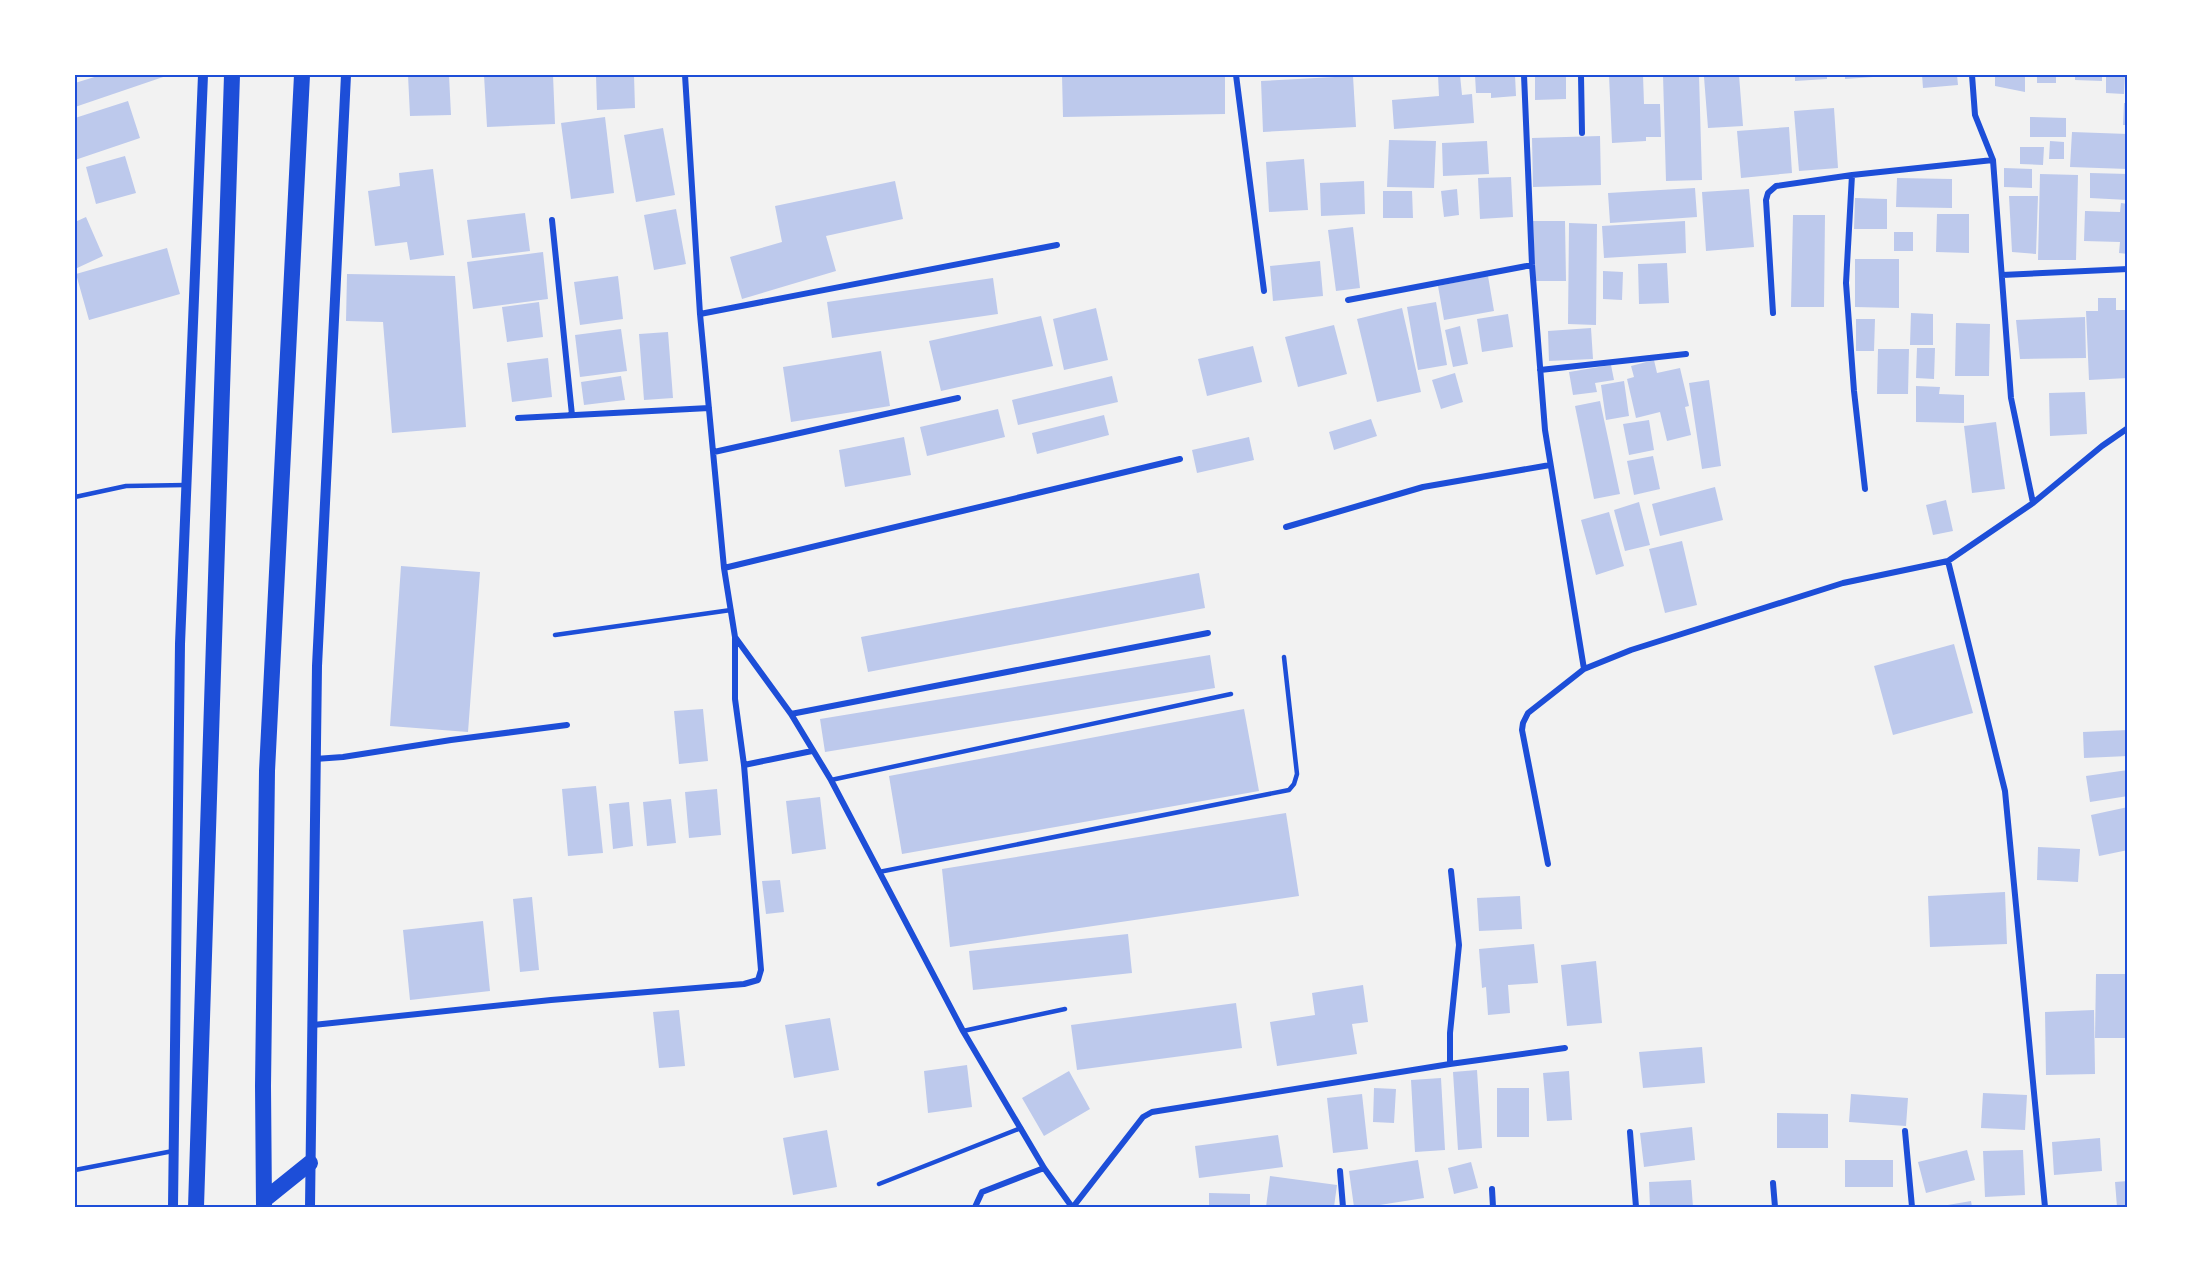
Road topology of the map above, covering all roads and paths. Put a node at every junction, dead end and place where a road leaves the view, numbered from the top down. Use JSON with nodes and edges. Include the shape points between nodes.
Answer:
{"nodes":[{"id":1,"x":203,"y":75,"type":"edge"},
{"id":2,"x":232,"y":75,"type":"edge"},
{"id":3,"x":302,"y":75,"type":"edge"},
{"id":4,"x":346,"y":75,"type":"edge"},
{"id":5,"x":685,"y":75,"type":"edge"},
{"id":6,"x":1236,"y":75,"type":"edge"},
{"id":7,"x":1524,"y":75,"type":"edge"},
{"id":8,"x":1581,"y":75,"type":"edge"},
{"id":9,"x":1972,"y":75,"type":"edge"},
{"id":10,"x":1582,"y":133,"type":"dead end"},
{"id":11,"x":1993,"y":160,"type":"junction"},
{"id":12,"x":1852,"y":175,"type":"junction"},
{"id":13,"x":552,"y":220,"type":"dead end"},
{"id":14,"x":1057,"y":245,"type":"dead end"},
{"id":15,"x":1532,"y":265,"type":"junction"},
{"id":16,"x":2128,"y":268,"type":"edge"},
{"id":17,"x":2002,"y":275,"type":"junction"},
{"id":18,"x":1264,"y":291,"type":"dead end"},
{"id":19,"x":1348,"y":300,"type":"dead end"},
{"id":20,"x":1773,"y":313,"type":"dead end"},
{"id":21,"x":700,"y":314,"type":"junction"},
{"id":22,"x":1686,"y":354,"type":"dead end"},
{"id":23,"x":1540,"y":370,"type":"junction"},
{"id":24,"x":958,"y":398,"type":"dead end"},
{"id":25,"x":709,"y":408,"type":"junction"},
{"id":26,"x":572,"y":415,"type":"junction"},
{"id":27,"x":518,"y":418,"type":"dead end"},
{"id":28,"x":2128,"y":428,"type":"edge"},
{"id":29,"x":714,"y":453,"type":"junction"},
{"id":30,"x":1180,"y":459,"type":"dead end"},
{"id":31,"x":1550,"y":465,"type":"junction"},
{"id":32,"x":186,"y":485,"type":"junction"},
{"id":33,"x":1865,"y":489,"type":"dead end"},
{"id":34,"x":75,"y":497,"type":"edge"},
{"id":35,"x":2033,"y":503,"type":"junction"},
{"id":36,"x":1286,"y":527,"type":"dead end"},
{"id":37,"x":1948,"y":561,"type":"junction"},
{"id":38,"x":724,"y":568,"type":"junction"},
{"id":39,"x":731,"y":610,"type":"junction"},
{"id":40,"x":1208,"y":633,"type":"dead end"},
{"id":41,"x":555,"y":635,"type":"dead end"},
{"id":42,"x":735,"y":637,"type":"junction"},
{"id":43,"x":1284,"y":657,"type":"dead end"},
{"id":44,"x":1584,"y":669,"type":"junction"},
{"id":45,"x":1231,"y":694,"type":"dead end"},
{"id":46,"x":791,"y":714,"type":"junction"},
{"id":47,"x":567,"y":725,"type":"dead end"},
{"id":48,"x":812,"y":751,"type":"junction"},
{"id":49,"x":315,"y":759,"type":"junction"},
{"id":50,"x":744,"y":765,"type":"junction"},
{"id":51,"x":831,"y":780,"type":"junction"},
{"id":52,"x":1548,"y":864,"type":"dead end"},
{"id":53,"x":1451,"y":871,"type":"dead end"},
{"id":54,"x":879,"y":872,"type":"junction"},
{"id":55,"x":1065,"y":1009,"type":"dead end"},
{"id":56,"x":313,"y":1025,"type":"junction"},
{"id":57,"x":963,"y":1031,"type":"junction"},
{"id":58,"x":1565,"y":1048,"type":"dead end"},
{"id":59,"x":1450,"y":1064,"type":"junction"},
{"id":60,"x":1021,"y":1128,"type":"junction"},
{"id":61,"x":1905,"y":1131,"type":"dead end"},
{"id":62,"x":1630,"y":1132,"type":"dead end"},
{"id":63,"x":173,"y":1151,"type":"junction"},
{"id":64,"x":310,"y":1163,"type":"junction"},
{"id":65,"x":1044,"y":1167,"type":"junction"},
{"id":66,"x":75,"y":1170,"type":"edge"},
{"id":67,"x":1340,"y":1171,"type":"dead end"},
{"id":68,"x":1773,"y":1183,"type":"dead end"},
{"id":69,"x":879,"y":1184,"type":"dead end"},
{"id":70,"x":1492,"y":1189,"type":"dead end"},
{"id":71,"x":264,"y":1203,"type":"edge"},
{"id":72,"x":172,"y":1207,"type":"edge"},
{"id":73,"x":196,"y":1207,"type":"edge"},
{"id":74,"x":310,"y":1207,"type":"edge"},
{"id":75,"x":975,"y":1207,"type":"edge"},
{"id":76,"x":1073,"y":1207,"type":"edge"},
{"id":77,"x":1343,"y":1207,"type":"edge"},
{"id":78,"x":1493,"y":1207,"type":"edge"},
{"id":79,"x":1636,"y":1207,"type":"edge"},
{"id":80,"x":1775,"y":1207,"type":"edge"},
{"id":81,"x":1912,"y":1207,"type":"edge"},
{"id":82,"x":2045,"y":1207,"type":"edge"}],
"edges":[{"from":1,"to":32,"type":"street"},
{"from":2,"to":73,"type":"highway"},
{"from":3,"to":71,"type":"highway","via":[[267,771]]},
{"from":4,"to":49,"type":"street"},
{"from":5,"to":21,"type":"street"},
{"from":6,"to":18,"type":"street"},
{"from":7,"to":15,"type":"street"},
{"from":8,"to":10,"type":"street"},
{"from":9,"to":11,"type":"street","via":[[1975,115]]},
{"from":11,"to":12,"type":"street"},
{"from":11,"to":17,"type":"street"},
{"from":12,"to":20,"type":"street","via":[[1776,186],[1768,193]]},
{"from":12,"to":33,"type":"street","via":[[1846,283]]},
{"from":13,"to":26,"type":"street"},
{"from":14,"to":21,"type":"street"},
{"from":15,"to":19,"type":"street"},
{"from":15,"to":23,"type":"street"},
{"from":16,"to":17,"type":"street"},
{"from":17,"to":35,"type":"street","via":[[2011,398]]},
{"from":21,"to":25,"type":"street"},
{"from":22,"to":23,"type":"street"},
{"from":23,"to":31,"type":"street"},
{"from":24,"to":29,"type":"street"},
{"from":25,"to":26,"type":"street"},
{"from":25,"to":29,"type":"street"},
{"from":26,"to":27,"type":"street"},
{"from":28,"to":35,"type":"street"},
{"from":29,"to":38,"type":"street"},
{"from":30,"to":38,"type":"street"},
{"from":31,"to":36,"type":"street","via":[[1423,487]]},
{"from":31,"to":44,"type":"street"},
{"from":32,"to":34,"type":"lane","via":[[126,486]]},
{"from":32,"to":63,"type":"street"},
{"from":35,"to":37,"type":"street"},
{"from":37,"to":44,"type":"street","via":[[1843,583],[1631,650]]},
{"from":37,"to":82,"type":"street","via":[[2005,790]]},
{"from":38,"to":39,"type":"street"},
{"from":39,"to":41,"type":"lane"},
{"from":39,"to":42,"type":"street"},
{"from":40,"to":46,"type":"street"},
{"from":42,"to":46,"type":"street"},
{"from":42,"to":50,"type":"street","via":[[735,699]]},
{"from":43,"to":54,"type":"lane","via":[[1297,774],[1289,790]]},
{"from":44,"to":52,"type":"street","via":[[1528,713],[1523,723]]},
{"from":45,"to":51,"type":"lane"},
{"from":46,"to":48,"type":"street"},
{"from":47,"to":49,"type":"street"},
{"from":48,"to":50,"type":"street"},
{"from":48,"to":51,"type":"street"},
{"from":49,"to":56,"type":"street"},
{"from":50,"to":56,"type":"street","via":[[761,970],[758,980]]},
{"from":51,"to":54,"type":"street"},
{"from":53,"to":59,"type":"street","via":[[1458,945]]},
{"from":54,"to":57,"type":"street"},
{"from":55,"to":57,"type":"lane"},
{"from":56,"to":64,"type":"street"},
{"from":57,"to":60,"type":"street"},
{"from":58,"to":59,"type":"street"},
{"from":59,"to":76,"type":"street","via":[[1152,1112],[1134,1127]]},
{"from":60,"to":65,"type":"street"},
{"from":60,"to":69,"type":"lane"},
{"from":61,"to":81,"type":"street"},
{"from":62,"to":79,"type":"street"},
{"from":63,"to":66,"type":"lane"},
{"from":63,"to":72,"type":"street"},
{"from":64,"to":71,"type":"highway"},
{"from":64,"to":74,"type":"street"},
{"from":65,"to":75,"type":"street","via":[[982,1192]]},
{"from":65,"to":76,"type":"street"},
{"from":67,"to":77,"type":"street"},
{"from":68,"to":80,"type":"street"},
{"from":70,"to":78,"type":"street"}]}
